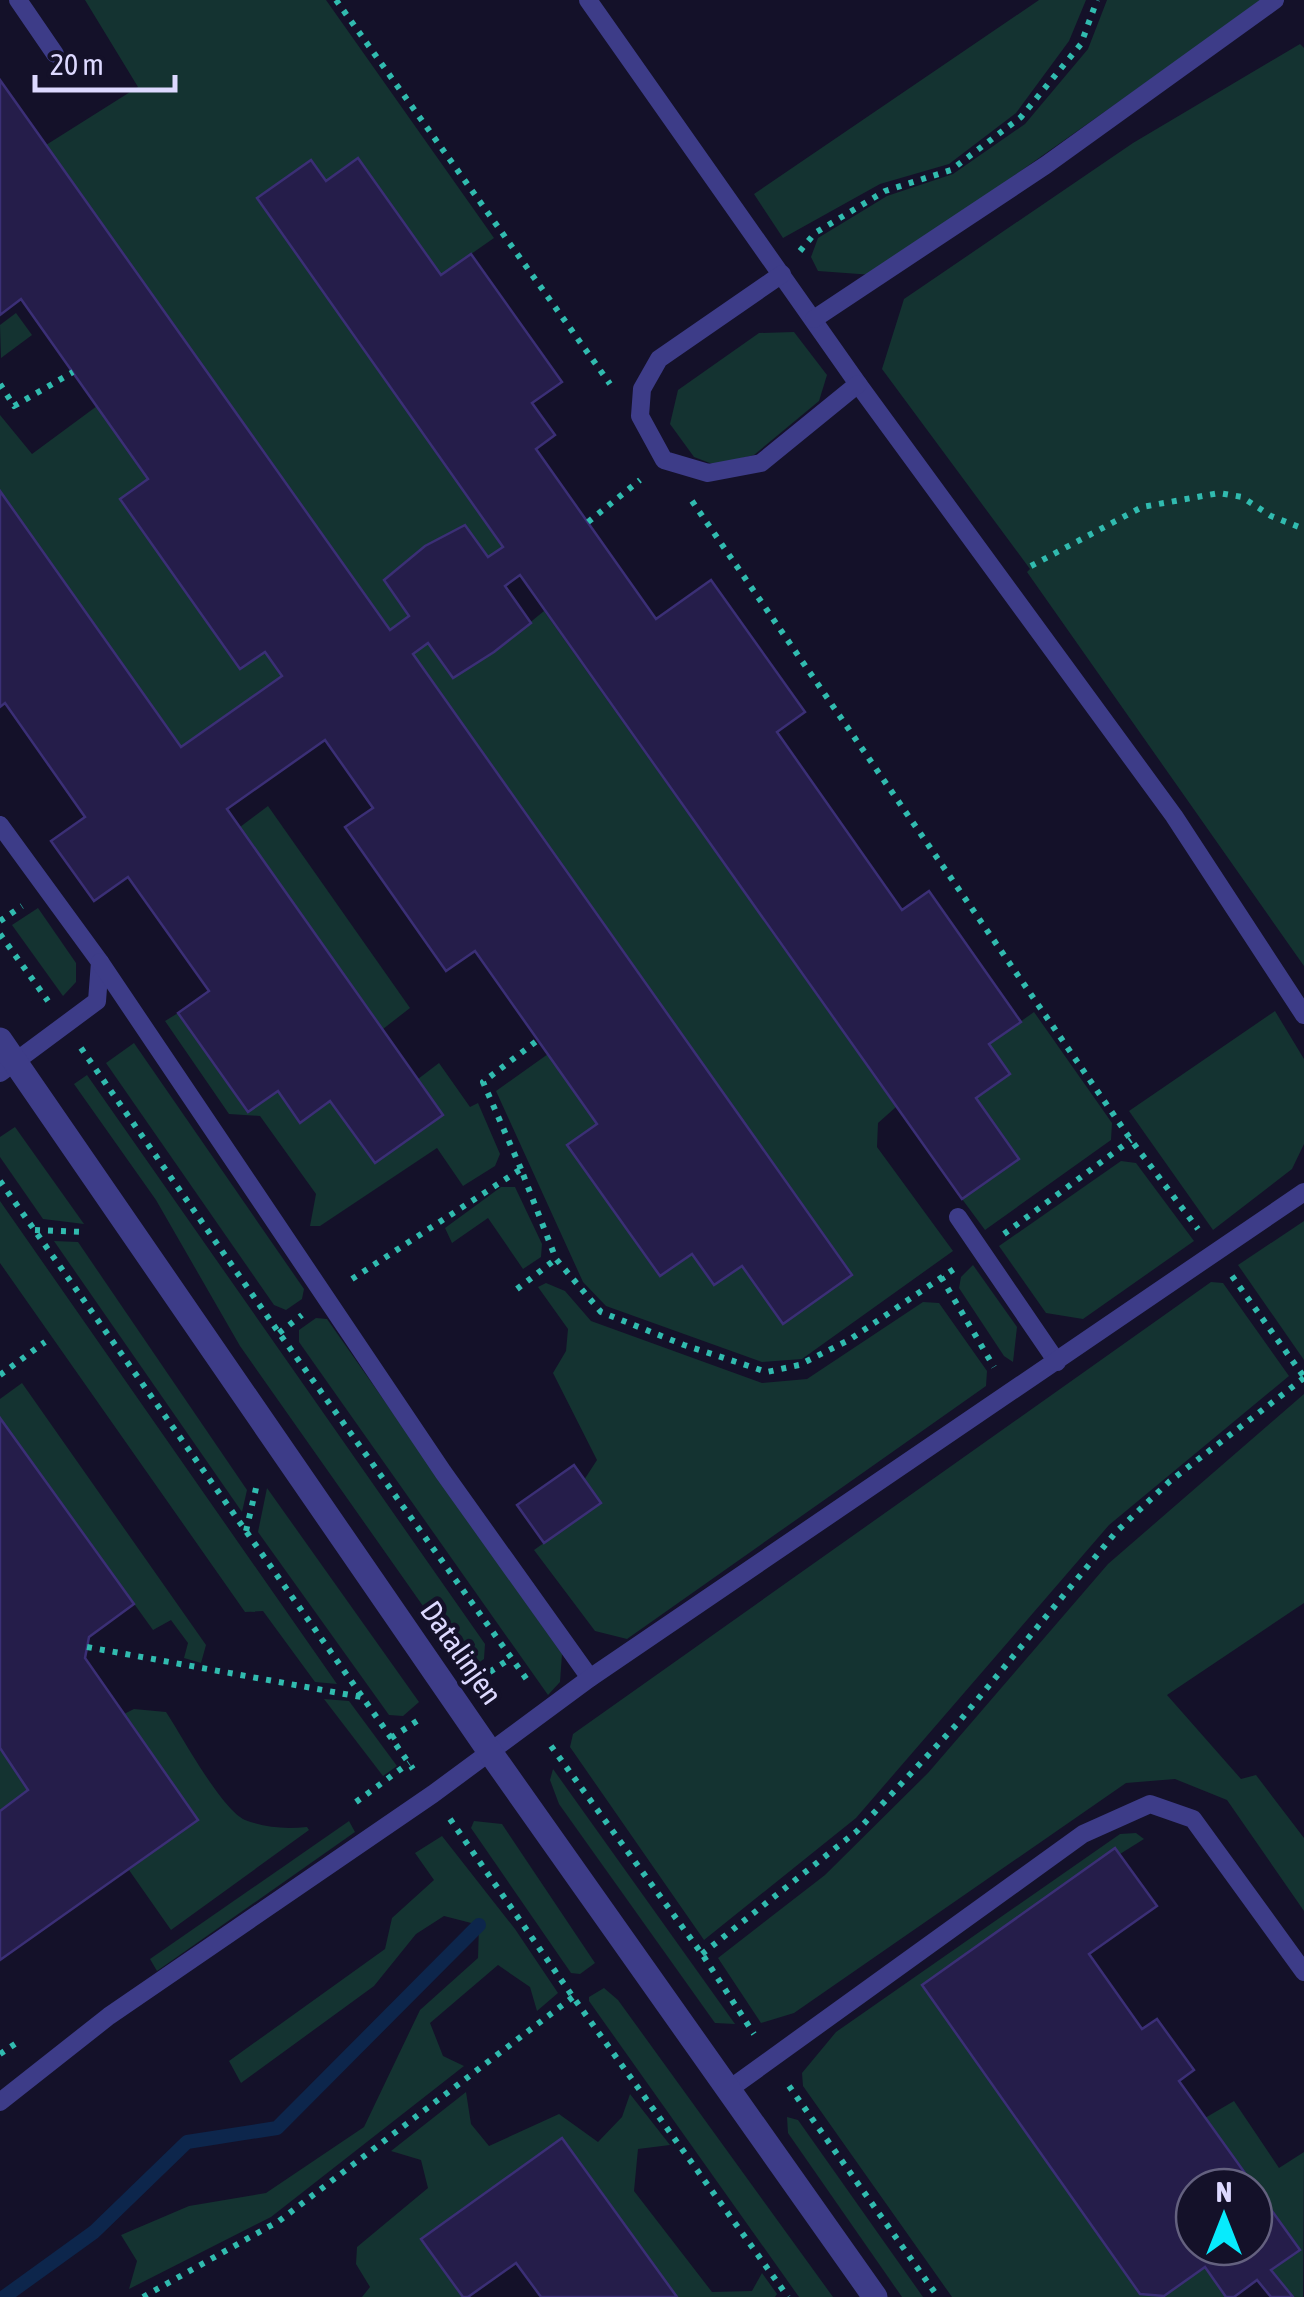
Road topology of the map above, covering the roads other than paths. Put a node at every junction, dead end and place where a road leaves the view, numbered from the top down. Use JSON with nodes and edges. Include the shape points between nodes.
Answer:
{"nodes":[{"id":1,"x":18,"y":0,"type":"edge"},
{"id":2,"x":588,"y":0,"type":"edge"},
{"id":3,"x":1275,"y":0,"type":"edge"},
{"id":4,"x":55,"y":54,"type":"dead end"},
{"id":5,"x":782,"y":274,"type":"junction"},
{"id":6,"x":814,"y":319,"type":"junction"},
{"id":7,"x":858,"y":384,"type":"junction"},
{"id":8,"x":0,"y":825,"type":"edge"},
{"id":9,"x":100,"y":962,"type":"junction"},
{"id":10,"x":1304,"y":1015,"type":"edge"},
{"id":11,"x":5,"y":1058,"type":"edge"},
{"id":12,"x":1304,"y":1192,"type":"edge"},
{"id":13,"x":958,"y":1217,"type":"dead end"},
{"id":14,"x":1057,"y":1362,"type":"junction"},
{"id":15,"x":590,"y":1678,"type":"junction"},
{"id":16,"x":490,"y":1752,"type":"junction"},
{"id":17,"x":1304,"y":1972,"type":"edge"},
{"id":18,"x":728,"y":2090,"type":"junction"},
{"id":19,"x":0,"y":2102,"type":"edge"},
{"id":20,"x":875,"y":2297,"type":"edge"}],
"edges":[{"from":1,"to":4,"type":"lane"},
{"from":2,"to":5,"type":"lane"},
{"from":3,"to":6,"type":"lane","via":[[1046,165]]},
{"from":5,"to":6,"type":"lane"},
{"from":5,"to":7,"type":"lane","via":[[659,359],[642,389],[640,416],[664,460],[708,473],[762,463]]},
{"from":6,"to":7,"type":"lane"},
{"from":7,"to":10,"type":"lane","via":[[1174,816]]},
{"from":8,"to":9,"type":"lane"},
{"from":9,"to":11,"type":"lane","via":[[97,1001]]},
{"from":9,"to":15,"type":"lane"},
{"from":11,"to":16,"type":"street","name":"Datalinjen"},
{"from":12,"to":14,"type":"lane"},
{"from":13,"to":14,"type":"lane"},
{"from":14,"to":15,"type":"lane"},
{"from":15,"to":16,"type":"lane"},
{"from":16,"to":18,"type":"street","name":"Datalinjen"},
{"from":16,"to":19,"type":"lane","via":[[110,2016]]},
{"from":17,"to":18,"type":"lane","via":[[1193,1819],[1150,1804],[1084,1834]]},
{"from":18,"to":20,"type":"street","name":"Datalinjen"}]}
